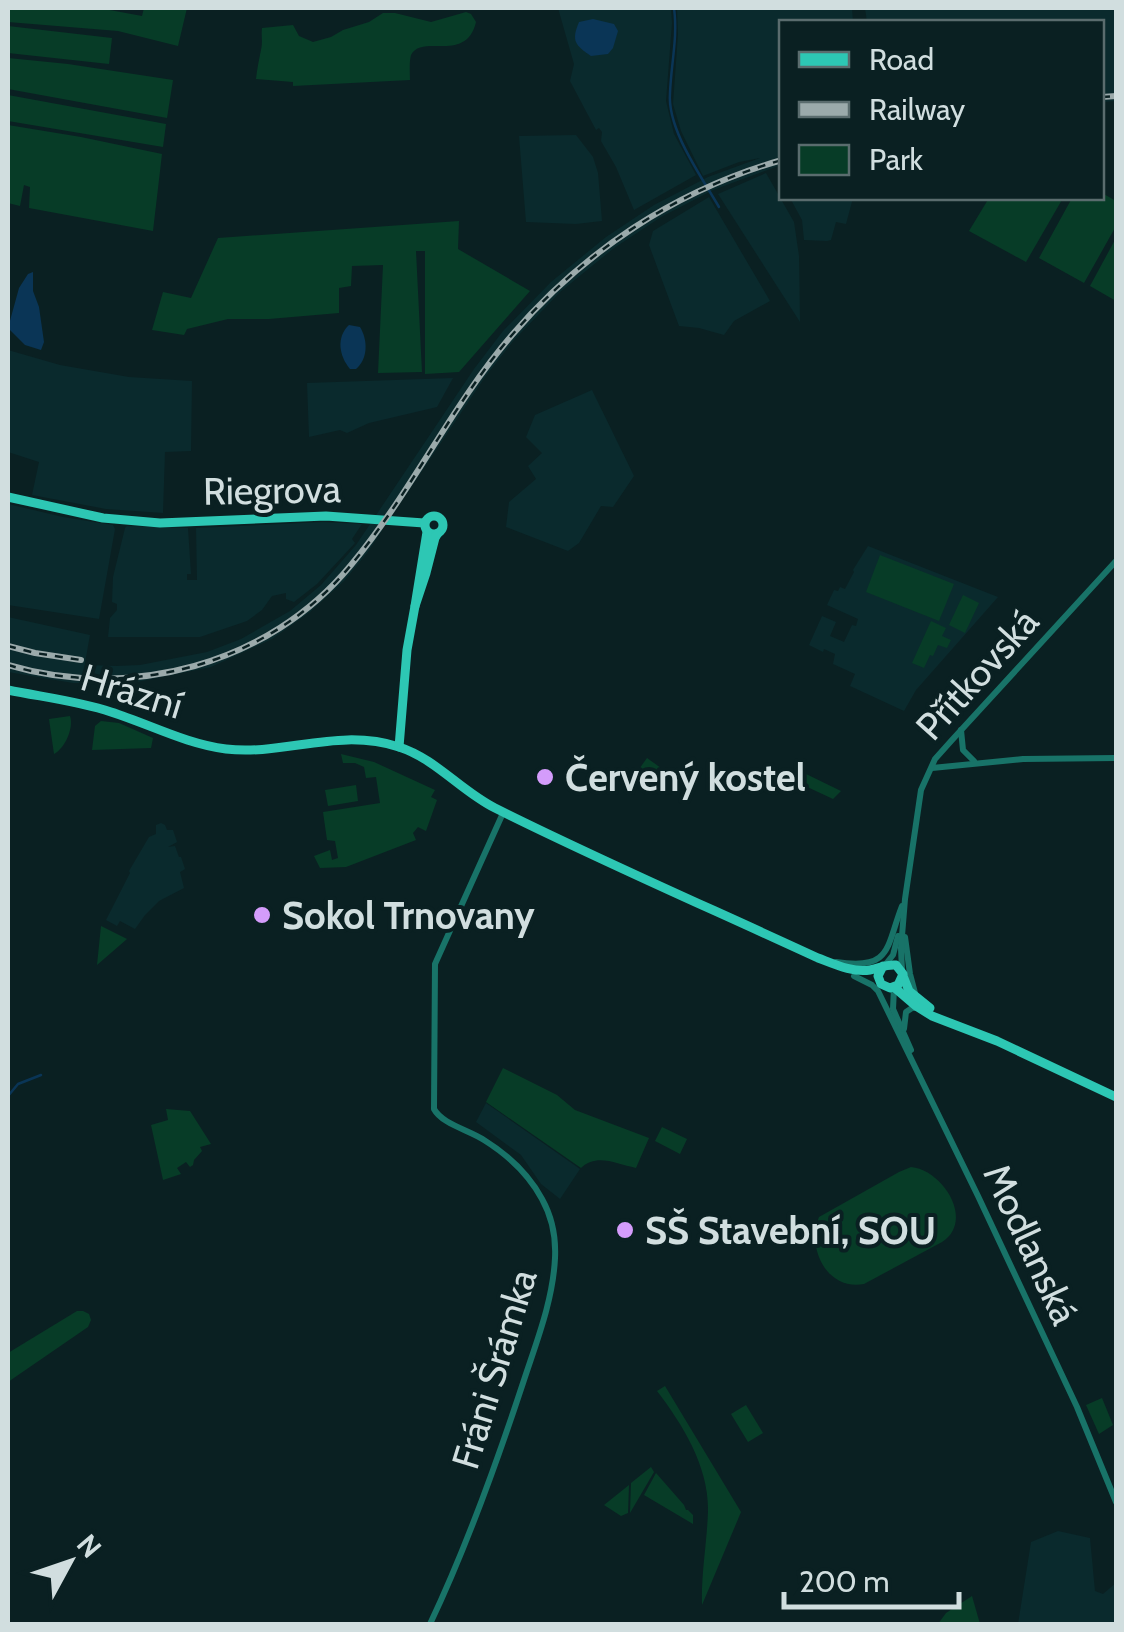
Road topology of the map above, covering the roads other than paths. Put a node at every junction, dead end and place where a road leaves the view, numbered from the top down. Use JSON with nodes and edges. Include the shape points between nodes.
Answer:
{"nodes":[{"id":1,"x":8,"y":497,"type":"edge"},
{"id":2,"x":396,"y":520,"type":"junction"},
{"id":3,"x":430,"y":529,"type":"junction"},
{"id":4,"x":1116,"y":562,"type":"edge"},
{"id":5,"x":420,"y":576,"type":"junction"},
{"id":6,"x":415,"y":606,"type":"junction"},
{"id":7,"x":8,"y":690,"type":"edge"},
{"id":8,"x":961,"y":730,"type":"junction"},
{"id":9,"x":399,"y":747,"type":"junction"},
{"id":10,"x":1116,"y":758,"type":"edge"},
{"id":11,"x":975,"y":762,"type":"junction"},
{"id":12,"x":930,"y":768,"type":"junction"},
{"id":13,"x":503,"y":812,"type":"junction"},
{"id":14,"x":905,"y":901,"type":"junction"},
{"id":15,"x":818,"y":958,"type":"junction"},
{"id":16,"x":884,"y":965,"type":"junction"},
{"id":17,"x":902,"y":974,"type":"junction"},
{"id":18,"x":854,"y":976,"type":"junction"},
{"id":19,"x":881,"y":983,"type":"junction"},
{"id":20,"x":895,"y":988,"type":"junction"},
{"id":21,"x":922,"y":1007,"type":"junction"},
{"id":22,"x":894,"y":1024,"type":"junction"},
{"id":23,"x":905,"y":1037,"type":"junction"},
{"id":24,"x":916,"y":1065,"type":"junction"},
{"id":25,"x":1116,"y":1097,"type":"edge"},
{"id":26,"x":1116,"y":1502,"type":"edge"},
{"id":27,"x":430,"y":1624,"type":"edge"}],
"edges":[{"from":1,"to":2,"type":"main road","name":"Riegrova","via":[[121,520]]},
{"from":2,"to":3,"type":"main road","name":"Riegrova"},
{"from":2,"to":5,"type":"main road","via":[[420,536]]},
{"from":3,"to":5,"type":"main road"},
{"from":3,"to":6,"type":"main road","via":[[434,538]]},
{"from":4,"to":8,"type":"street","name":"Přítkovská"},
{"from":5,"to":6,"type":"main road"},
{"from":6,"to":9,"type":"main road"},
{"from":7,"to":9,"type":"main road","name":"Hrázní","via":[[91,706],[208,746],[238,750],[336,739]]},
{"from":8,"to":11,"type":"street","via":[[963,750]]},
{"from":8,"to":12,"type":"street","name":"Přítkovská"},
{"from":9,"to":13,"type":"main road"},
{"from":10,"to":11,"type":"street"},
{"from":11,"to":12,"type":"street"},
{"from":12,"to":14,"type":"street","name":"Přítkovská"},
{"from":13,"to":15,"type":"main road"},
{"from":13,"to":27,"type":"street","name":"Fráni Šrámka","via":[[435,964],[434,1108],[524,1173],[550,1217],[553,1280],[500,1453]]},
{"from":14,"to":15,"type":"street","via":[[891,943],[876,960],[862,965]]},
{"from":14,"to":16,"type":"street","name":"Přítkovská","via":[[895,950]]},
{"from":14,"to":17,"type":"street","name":"Přítkovská"},
{"from":14,"to":21,"type":"street","via":[[910,974]]},
{"from":15,"to":16,"type":"main road","via":[[860,971]]},
{"from":15,"to":18,"type":"main road"},
{"from":16,"to":17,"type":"main road","via":[[894,964]]},
{"from":16,"to":19,"type":"main road"},
{"from":17,"to":20,"type":"main road"},
{"from":17,"to":21,"type":"main road"},
{"from":18,"to":19,"type":"main road"},
{"from":18,"to":22,"type":"street","via":[[876,989]]},
{"from":19,"to":20,"type":"main road"},
{"from":19,"to":22,"type":"street"},
{"from":20,"to":21,"type":"main road"},
{"from":20,"to":23,"type":"street","via":[[892,1005]]},
{"from":21,"to":23,"type":"street","via":[[905,1014]]},
{"from":21,"to":25,"type":"main road"},
{"from":22,"to":24,"type":"street"},
{"from":23,"to":24,"type":"street"},
{"from":24,"to":26,"type":"street","name":"Modlanská"}]}
